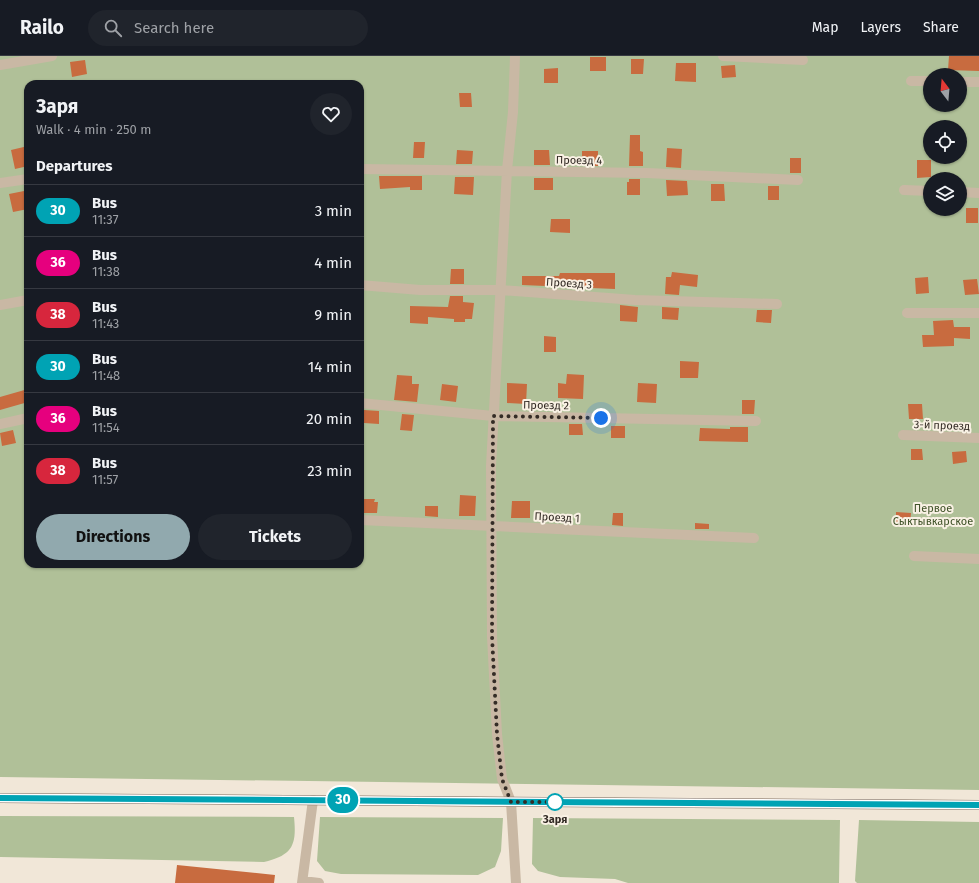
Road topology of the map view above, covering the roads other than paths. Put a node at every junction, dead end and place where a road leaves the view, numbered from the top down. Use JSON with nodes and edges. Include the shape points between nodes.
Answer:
{"nodes":[{"id":1,"x":52,"y":56,"type":"edge"},
{"id":2,"x":515,"y":56,"type":"edge"},
{"id":3,"x":723,"y":56,"type":"edge"},
{"id":4,"x":803,"y":60,"type":"dead end"},
{"id":5,"x":0,"y":65,"type":"edge"},
{"id":6,"x":910,"y":81,"type":"dead end"},
{"id":7,"x":923,"y":81,"type":"edge"},
{"id":8,"x":967,"y":82,"type":"edge"},
{"id":9,"x":979,"y":82,"type":"edge"},
{"id":10,"x":364,"y":169,"type":"edge"},
{"id":11,"x":507,"y":170,"type":"junction"},
{"id":12,"x":24,"y":180,"type":"edge"},
{"id":13,"x":798,"y":180,"type":"dead end"},
{"id":14,"x":0,"y":183,"type":"edge"},
{"id":15,"x":904,"y":190,"type":"dead end"},
{"id":16,"x":923,"y":191,"type":"edge"},
{"id":17,"x":967,"y":192,"type":"edge"},
{"id":18,"x":979,"y":193,"type":"edge"},
{"id":19,"x":364,"y":285,"type":"edge"},
{"id":20,"x":500,"y":290,"type":"junction"},
{"id":21,"x":24,"y":301,"type":"edge"},
{"id":22,"x":777,"y":304,"type":"dead end"},
{"id":23,"x":0,"y":305,"type":"edge"},
{"id":24,"x":907,"y":313,"type":"dead end"},
{"id":25,"x":979,"y":313,"type":"edge"},
{"id":26,"x":364,"y":403,"type":"edge"},
{"id":27,"x":493,"y":416,"type":"junction"},
{"id":28,"x":24,"y":419,"type":"edge"},
{"id":29,"x":756,"y":421,"type":"dead end"},
{"id":30,"x":0,"y":424,"type":"edge"},
{"id":31,"x":903,"y":435,"type":"dead end"},
{"id":32,"x":979,"y":438,"type":"edge"},
{"id":33,"x":364,"y":520,"type":"edge"},
{"id":34,"x":492,"y":526,"type":"junction"},
{"id":35,"x":754,"y":538,"type":"dead end"},
{"id":36,"x":914,"y":556,"type":"dead end"},
{"id":37,"x":979,"y":559,"type":"edge"},
{"id":38,"x":0,"y":798,"type":"edge"},
{"id":39,"x":313,"y":800,"type":"junction"},
{"id":40,"x":511,"y":802,"type":"junction"},
{"id":41,"x":979,"y":805,"type":"edge"},
{"id":42,"x":302,"y":882,"type":"edge"},
{"id":43,"x":319,"y":883,"type":"edge"},
{"id":44,"x":516,"y":883,"type":"edge"}],
"edges":[{"from":1,"to":5,"type":"street"},
{"from":2,"to":11,"type":"street"},
{"from":3,"to":4,"type":"street"},
{"from":6,"to":7,"type":"street"},
{"from":8,"to":9,"type":"street"},
{"from":10,"to":11,"type":"street","name":"Проезд 4"},
{"from":11,"to":13,"type":"street","name":"Проезд 4"},
{"from":11,"to":20,"type":"street"},
{"from":12,"to":14,"type":"street"},
{"from":15,"to":16,"type":"street"},
{"from":17,"to":18,"type":"street"},
{"from":19,"to":20,"type":"street","name":"Проезд 3","via":[[420,290]]},
{"from":20,"to":22,"type":"street","name":"Проезд 3","via":[[635,300]]},
{"from":20,"to":27,"type":"street"},
{"from":21,"to":23,"type":"street"},
{"from":24,"to":25,"type":"street"},
{"from":26,"to":27,"type":"street","name":"Проезд 2"},
{"from":27,"to":29,"type":"street","name":"Проезд 2"},
{"from":27,"to":34,"type":"street"},
{"from":28,"to":30,"type":"street"},
{"from":31,"to":32,"type":"street","name":"3-й проезд"},
{"from":33,"to":34,"type":"street","name":"Проезд 1"},
{"from":34,"to":35,"type":"street","name":"Проезд 1"},
{"from":34,"to":40,"type":"street","via":[[492,636],[497,734],[502,779]]},
{"from":36,"to":37,"type":"street"},
{"from":38,"to":39,"type":"main road"},
{"from":39,"to":40,"type":"main road"},
{"from":39,"to":42,"type":"street"},
{"from":40,"to":41,"type":"main road"},
{"from":40,"to":44,"type":"street"},
{"from":42,"to":43,"type":"street"}]}
